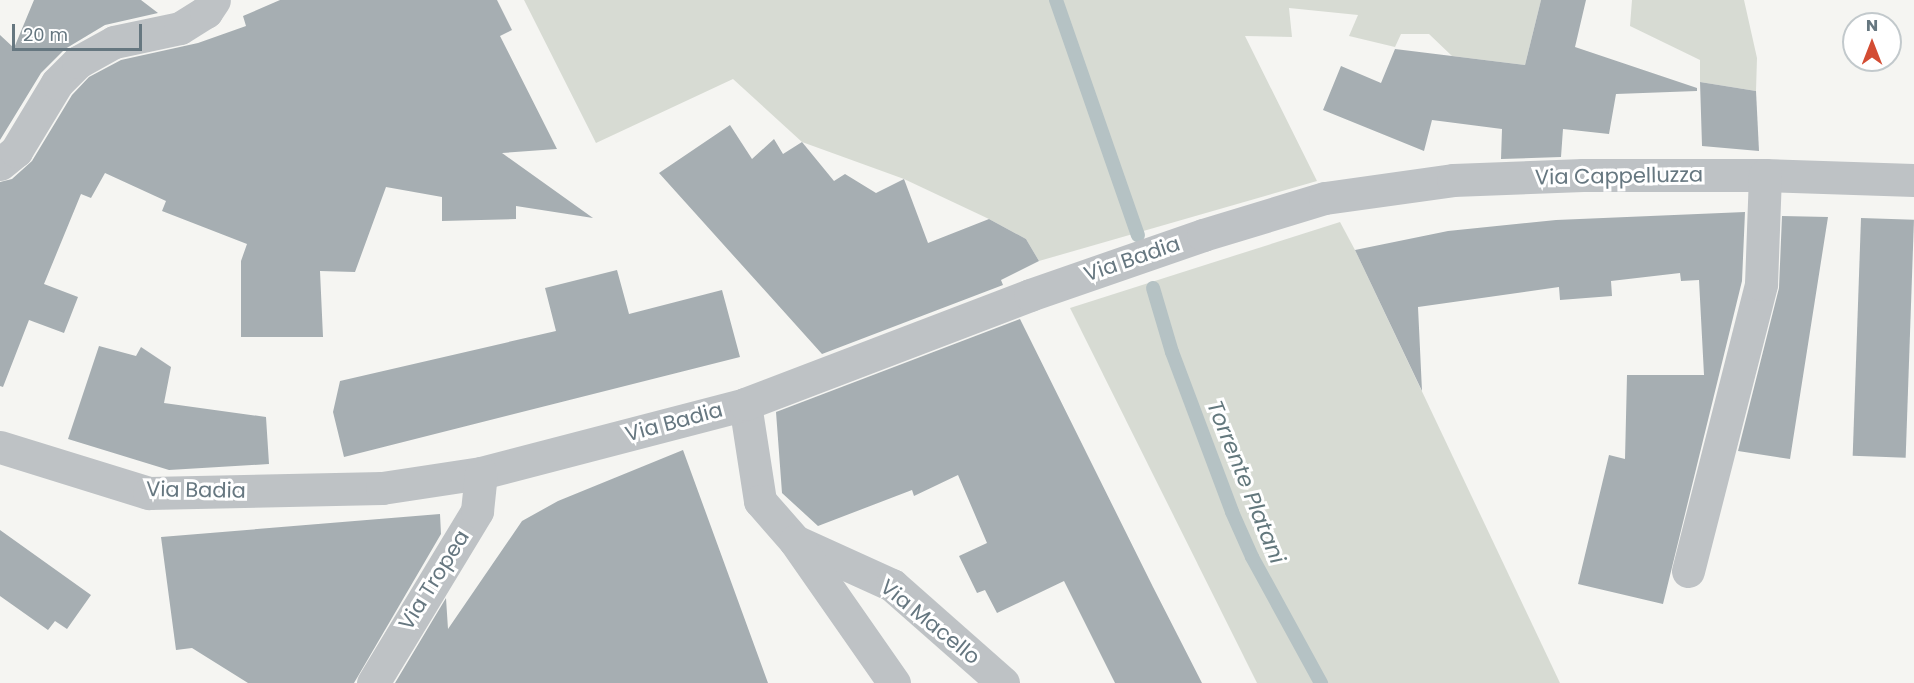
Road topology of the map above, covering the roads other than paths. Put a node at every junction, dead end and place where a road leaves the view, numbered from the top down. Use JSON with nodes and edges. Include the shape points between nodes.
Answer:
{"nodes":[{"id":1,"x":214,"y":0,"type":"edge"},
{"id":2,"x":0,"y":164,"type":"edge"},
{"id":3,"x":1765,"y":175,"type":"junction"},
{"id":4,"x":1914,"y":180,"type":"edge"},
{"id":5,"x":1325,"y":198,"type":"joint"},
{"id":6,"x":745,"y":404,"type":"junction"},
{"id":7,"x":0,"y":447,"type":"edge"},
{"id":8,"x":481,"y":473,"type":"junction"},
{"id":9,"x":795,"y":541,"type":"junction"},
{"id":10,"x":1688,"y":572,"type":"dead end"},
{"id":11,"x":373,"y":683,"type":"edge"},
{"id":12,"x":894,"y":683,"type":"edge"},
{"id":13,"x":1003,"y":683,"type":"edge"}],
"edges":[{"from":1,"to":2,"type":"street","via":[[206,12],[180,28],[114,42],[78,63],[57,83],[16,151]]},
{"from":3,"to":4,"type":"street","name":"Via Cappelluzza"},
{"from":3,"to":5,"type":"street","name":"Via Cappelluzza","via":[[1453,180]]},
{"from":3,"to":10,"type":"street","via":[[1761,284]]},
{"from":5,"to":6,"type":"street","name":"Via Badia","via":[[1030,295]]},
{"from":6,"to":8,"type":"street","name":"Via Badia"},
{"from":6,"to":9,"type":"street","name":"Via Macello","via":[[760,501]]},
{"from":7,"to":8,"type":"street","name":"Via Badia","via":[[149,493],[382,488]]},
{"from":8,"to":11,"type":"street","name":"Via Tropea","via":[[477,512]]},
{"from":9,"to":12,"type":"street"},
{"from":9,"to":13,"type":"street","name":"Via Macello","via":[[892,585]]}]}
